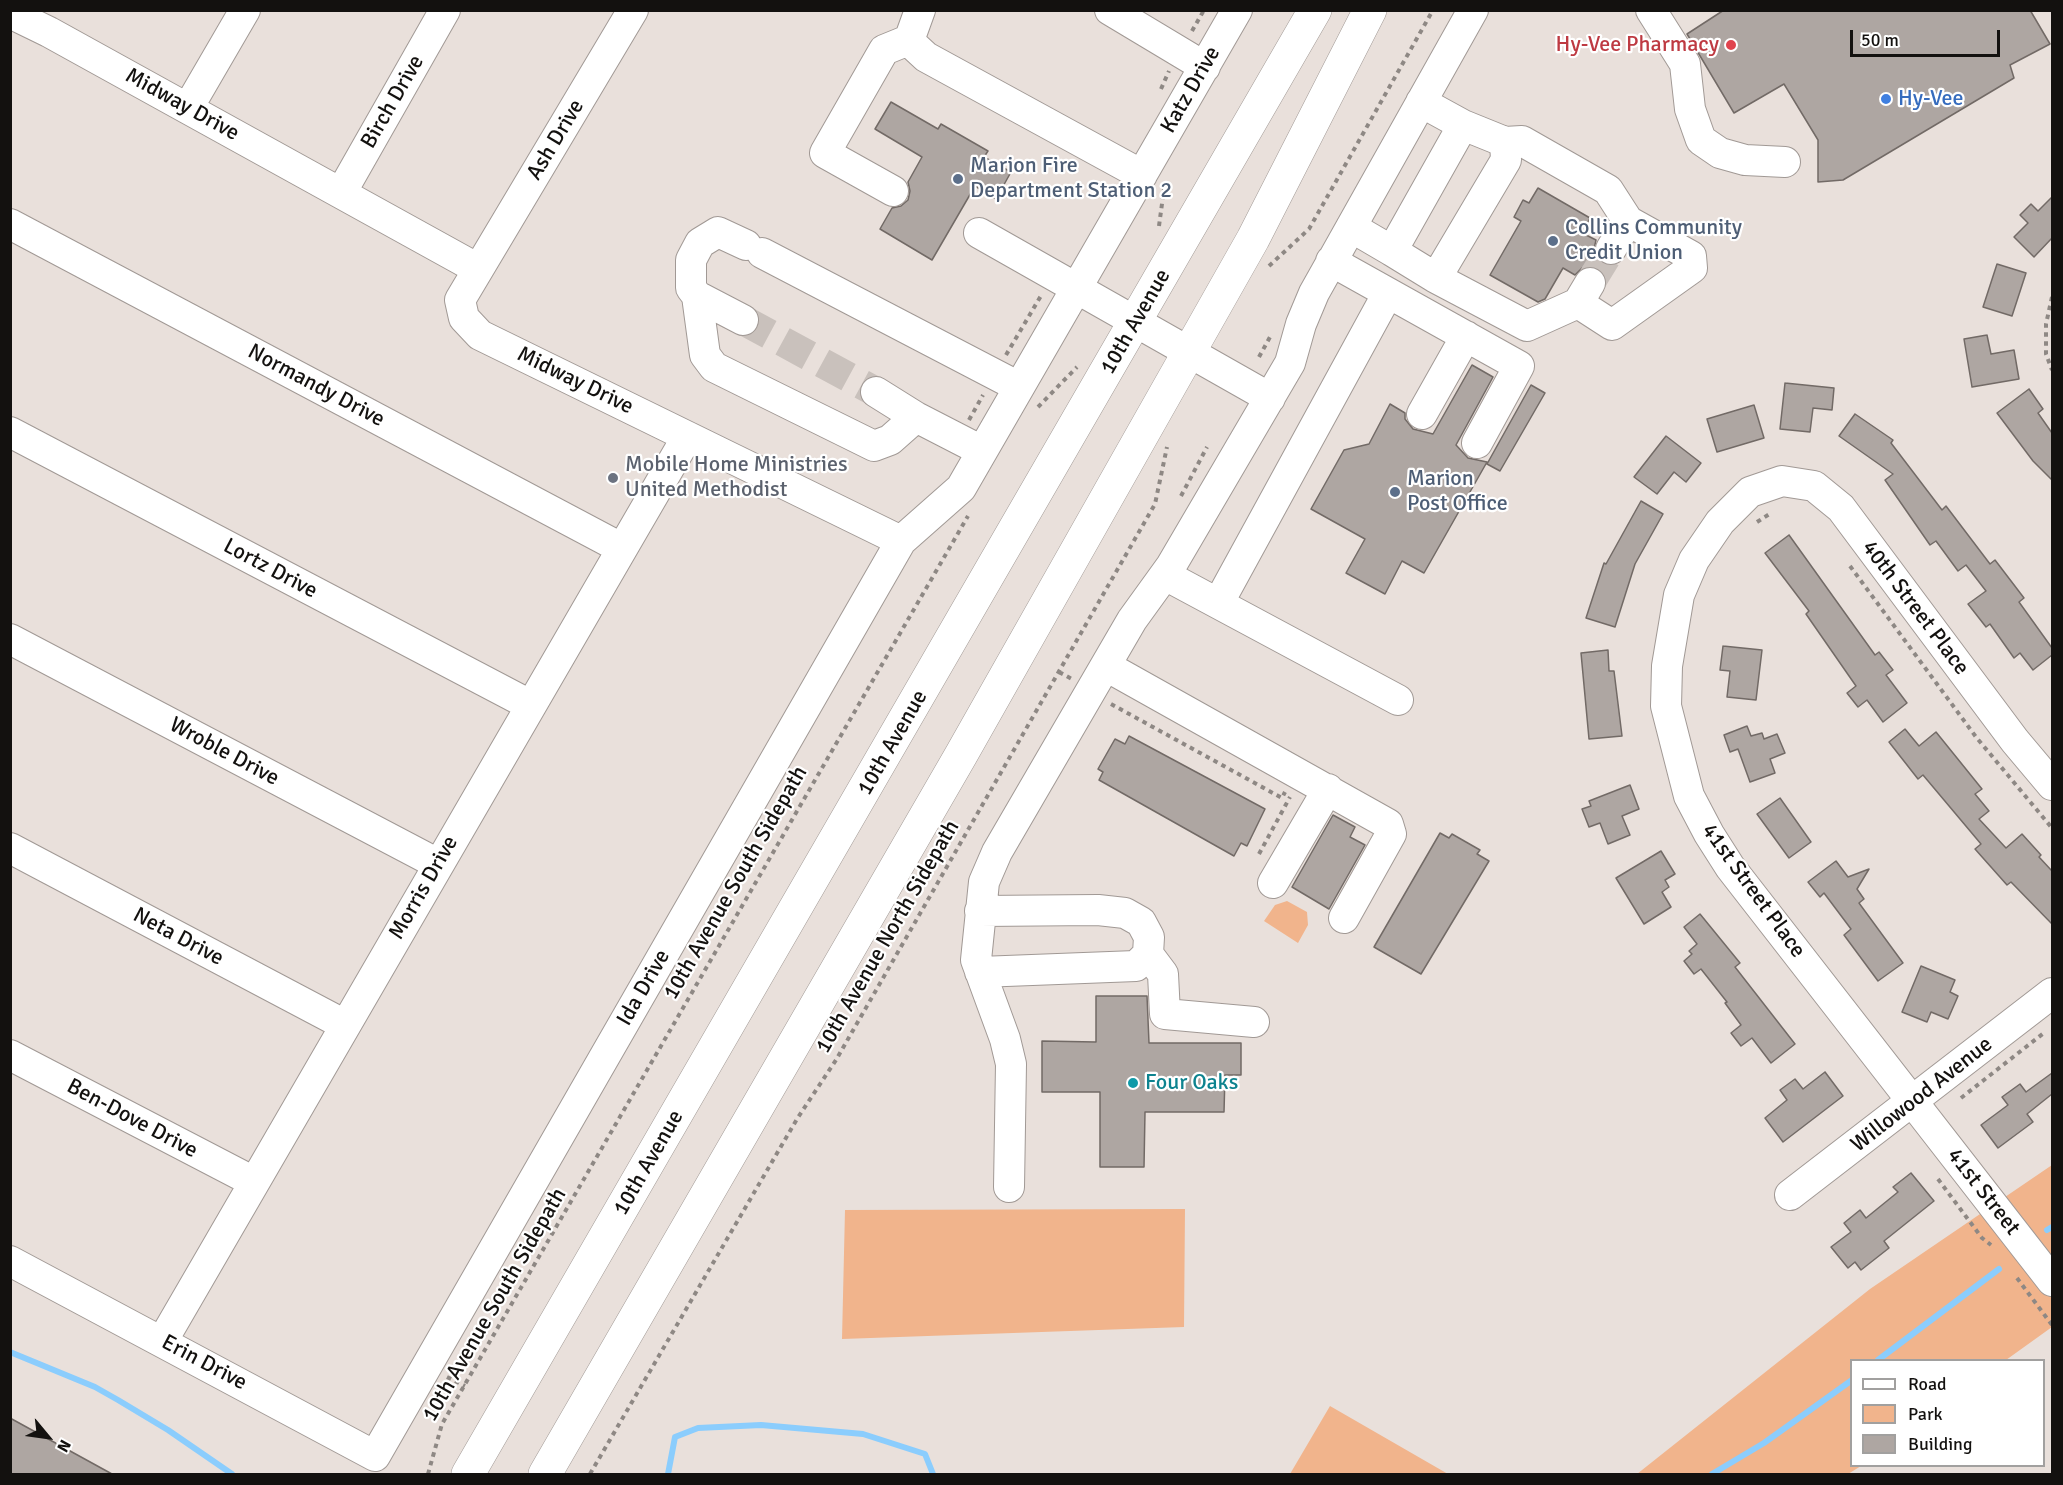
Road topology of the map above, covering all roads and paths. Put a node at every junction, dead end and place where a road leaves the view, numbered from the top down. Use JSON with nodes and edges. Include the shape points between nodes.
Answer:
{"nodes":[{"id":1,"x":245,"y":10,"type":"edge"},
{"id":2,"x":445,"y":10,"type":"edge"},
{"id":3,"x":633,"y":10,"type":"edge"},
{"id":4,"x":920,"y":10,"type":"edge"},
{"id":5,"x":1110,"y":10,"type":"edge"},
{"id":6,"x":1237,"y":10,"type":"edge"},
{"id":7,"x":1315,"y":10,"type":"edge"},
{"id":8,"x":1370,"y":10,"type":"edge"},
{"id":9,"x":1432,"y":10,"type":"edge"},
{"id":10,"x":1473,"y":10,"type":"edge"},
{"id":11,"x":1651,"y":10,"type":"edge"},
{"id":12,"x":10,"y":13,"type":"edge"},
{"id":13,"x":55,"y":21,"type":"edge"},
{"id":14,"x":911,"y":39,"type":"junction"},
{"id":15,"x":1204,"y":67,"type":"junction"},
{"id":16,"x":1421,"y":102,"type":"junction"},
{"id":17,"x":188,"y":108,"type":"junction"},
{"id":18,"x":1463,"y":125,"type":"junction"},
{"id":19,"x":1505,"y":142,"type":"junction"},
{"id":20,"x":1785,"y":162,"type":"dead end"},
{"id":21,"x":1154,"y":179,"type":"junction"},
{"id":22,"x":893,"y":191,"type":"dead end"},
{"id":23,"x":341,"y":193,"type":"junction"},
{"id":24,"x":1628,"y":221,"type":"junction"},
{"id":25,"x":10,"y":224,"type":"edge"},
{"id":26,"x":1351,"y":227,"type":"junction"},
{"id":27,"x":1158,"y":231,"type":"dead end"},
{"id":28,"x":979,"y":233,"type":"dead end"},
{"id":29,"x":1611,"y":249,"type":"tunnel mouth"},
{"id":30,"x":1392,"y":251,"type":"junction"},
{"id":31,"x":1331,"y":261,"type":"junction"},
{"id":32,"x":478,"y":268,"type":"junction"},
{"id":33,"x":1260,"y":274,"type":"dead end"},
{"id":34,"x":1436,"y":278,"type":"junction"},
{"id":35,"x":1076,"y":287,"type":"junction"},
{"id":36,"x":1388,"y":293,"type":"junction"},
{"id":37,"x":697,"y":296,"type":"junction"},
{"id":38,"x":2052,"y":297,"type":"edge"},
{"id":39,"x":743,"y":320,"type":"tunnel mouth"},
{"id":40,"x":1137,"y":322,"type":"junction"},
{"id":41,"x":1466,"y":336,"type":"junction"},
{"id":42,"x":1189,"y":352,"type":"junction"},
{"id":43,"x":1083,"y":360,"type":"dead end"},
{"id":44,"x":2052,"y":370,"type":"edge"},
{"id":45,"x":876,"y":392,"type":"tunnel mouth"},
{"id":46,"x":1270,"y":398,"type":"junction"},
{"id":47,"x":1026,"y":399,"type":"junction"},
{"id":48,"x":1422,"y":414,"type":"dead end"},
{"id":49,"x":916,"y":417,"type":"junction"},
{"id":50,"x":10,"y":432,"type":"edge"},
{"id":51,"x":687,"y":436,"type":"junction"},
{"id":52,"x":1171,"y":438,"type":"dead end"},
{"id":53,"x":1477,"y":443,"type":"dead end"},
{"id":54,"x":982,"y":451,"type":"junction"},
{"id":55,"x":1750,"y":492,"type":"joint"},
{"id":56,"x":974,"y":506,"type":"dead end"},
{"id":57,"x":1773,"y":511,"type":"dead end"},
{"id":58,"x":1756,"y":522,"type":"dead end"},
{"id":59,"x":901,"y":541,"type":"junction"},
{"id":60,"x":621,"y":548,"type":"junction"},
{"id":61,"x":1848,"y":562,"type":"dead end"},
{"id":62,"x":1165,"y":575,"type":"junction"},
{"id":63,"x":1219,"y":602,"type":"junction"},
{"id":64,"x":10,"y":639,"type":"edge"},
{"id":65,"x":1106,"y":666,"type":"junction"},
{"id":66,"x":1059,"y":672,"type":"junction"},
{"id":67,"x":1091,"y":692,"type":"junction"},
{"id":68,"x":1398,"y":700,"type":"dead end"},
{"id":69,"x":530,"y":705,"type":"junction"},
{"id":70,"x":1289,"y":785,"type":"dead end"},
{"id":71,"x":2052,"y":785,"type":"edge"},
{"id":72,"x":1295,"y":788,"type":"dead end"},
{"id":73,"x":1328,"y":789,"type":"junction"},
{"id":74,"x":2052,"y":828,"type":"edge"},
{"id":75,"x":10,"y":849,"type":"edge"},
{"id":76,"x":1257,"y":856,"type":"dead end"},
{"id":77,"x":438,"y":864,"type":"junction"},
{"id":78,"x":1273,"y":883,"type":"dead end"},
{"id":79,"x":980,"y":910,"type":"junction"},
{"id":80,"x":1344,"y":918,"type":"dead end"},
{"id":81,"x":1148,"y":954,"type":"junction"},
{"id":82,"x":980,"y":972,"type":"junction"},
{"id":83,"x":2052,"y":993,"type":"edge"},
{"id":84,"x":1254,"y":1022,"type":"dead end"},
{"id":85,"x":345,"y":1025,"type":"junction"},
{"id":86,"x":2052,"y":1026,"type":"edge"},
{"id":87,"x":10,"y":1055,"type":"edge"},
{"id":88,"x":1955,"y":1102,"type":"dead end"},
{"id":89,"x":1912,"y":1103,"type":"junction"},
{"id":90,"x":1935,"y":1174,"type":"dead end"},
{"id":91,"x":254,"y":1182,"type":"junction"},
{"id":92,"x":1009,"y":1187,"type":"dead end"},
{"id":93,"x":1790,"y":1196,"type":"dead end"},
{"id":94,"x":2001,"y":1252,"type":"dead end"},
{"id":95,"x":10,"y":1261,"type":"edge"},
{"id":96,"x":2013,"y":1268,"type":"dead end"},
{"id":97,"x":2052,"y":1281,"type":"edge"},
{"id":98,"x":2052,"y":1325,"type":"edge"},
{"id":99,"x":163,"y":1340,"type":"junction"},
{"id":100,"x":387,"y":1435,"type":"joint"},
{"id":101,"x":428,"y":1474,"type":"edge"},
{"id":102,"x":468,"y":1474,"type":"edge"},
{"id":103,"x":545,"y":1474,"type":"edge"},
{"id":104,"x":590,"y":1474,"type":"edge"}],
"edges":[{"from":1,"to":17,"type":"street"},
{"from":2,"to":23,"type":"street","name":"Birch Drive"},
{"from":3,"to":32,"type":"street","name":"Ash Drive"},
{"from":4,"to":14,"type":"street"},
{"from":5,"to":15,"type":"street"},
{"from":6,"to":15,"type":"street","name":"Katz Drive"},
{"from":7,"to":40,"type":"main road","name":"10th Avenue"},
{"from":8,"to":42,"type":"main road","via":[[1253,239]]},
{"from":9,"to":33,"type":"path","via":[[1309,229]]},
{"from":10,"to":16,"type":"street"},
{"from":11,"to":20,"type":"street","via":[[1685,64],[1690,109],[1701,140],[1720,153]]},
{"from":12,"to":13,"type":"street","name":"Midway Drive"},
{"from":13,"to":17,"type":"street","name":"Midway Drive"},
{"from":14,"to":21,"type":"street","via":[[918,51],[937,64]]},
{"from":14,"to":22,"type":"street","via":[[884,50],[825,153]]},
{"from":15,"to":21,"type":"street","name":"Katz Drive"},
{"from":16,"to":18,"type":"street"},
{"from":16,"to":26,"type":"street"},
{"from":17,"to":23,"type":"street","name":"Midway Drive"},
{"from":18,"to":19,"type":"street"},
{"from":18,"to":30,"type":"street"},
{"from":19,"to":24,"type":"street","via":[[1522,141],[1608,190]]},
{"from":19,"to":34,"type":"street","via":[[1506,160]]},
{"from":21,"to":27,"type":"path"},
{"from":21,"to":35,"type":"street","name":"Katz Drive"},
{"from":23,"to":32,"type":"street","name":"Midway Drive"},
{"from":24,"to":29,"type":"street"},
{"from":24,"to":34,"type":"street","via":[[1691,256],[1692,268],[1612,325],[1584,293],[1527,326]]},
{"from":25,"to":60,"type":"street","name":"Normandy Drive"},
{"from":26,"to":30,"type":"street"},
{"from":26,"to":31,"type":"street"},
{"from":28,"to":35,"type":"street"},
{"from":30,"to":34,"type":"street"},
{"from":31,"to":36,"type":"street"},
{"from":31,"to":46,"type":"street","via":[[1305,314],[1290,363]]},
{"from":32,"to":51,"type":"street","name":"Midway Drive","via":[[460,300],[464,318],[480,334]]},
{"from":35,"to":40,"type":"street"},
{"from":35,"to":47,"type":"street"},
{"from":36,"to":41,"type":"street"},
{"from":36,"to":63,"type":"street"},
{"from":37,"to":39,"type":"street"},
{"from":37,"to":47,"type":"street","via":[[691,288],[691,260],[700,243],[718,232]]},
{"from":37,"to":49,"type":"street","via":[[705,355],[714,367],[874,446],[890,440]]},
{"from":38,"to":44,"type":"path","via":[[2046,324],[2046,354]]},
{"from":40,"to":42,"type":"street"},
{"from":40,"to":102,"type":"main road","name":"10th Avenue"},
{"from":41,"to":48,"type":"street"},
{"from":41,"to":53,"type":"street","via":[[1519,366]]},
{"from":42,"to":46,"type":"street"},
{"from":42,"to":103,"type":"main road"},
{"from":43,"to":47,"type":"path"},
{"from":45,"to":49,"type":"street"},
{"from":46,"to":62,"type":"street"},
{"from":47,"to":54,"type":"street"},
{"from":49,"to":54,"type":"street"},
{"from":50,"to":69,"type":"street","name":"Lortz Drive"},
{"from":51,"to":59,"type":"street","name":"Midway Drive"},
{"from":51,"to":60,"type":"street","name":"Morris Drive"},
{"from":52,"to":66,"type":"path","name":"10th Avenue North Sidepath","via":[[1155,504]]},
{"from":54,"to":59,"type":"street","via":[[961,488]]},
{"from":55,"to":71,"type":"street","name":"40th Street Place","via":[[1782,482],[1814,486],[1841,508]]},
{"from":55,"to":89,"type":"street","name":"41st Street Place","via":[[1713,532],[1694,560],[1678,595],[1666,686],[1676,753],[1689,796],[1730,867]]},
{"from":56,"to":101,"type":"path","name":"10th Avenue South Sidepath","via":[[442,1424]]},
{"from":57,"to":58,"type":"path"},
{"from":59,"to":100,"type":"street","name":"Ida Drive"},
{"from":60,"to":69,"type":"street","name":"Morris Drive"},
{"from":61,"to":74,"type":"path","via":[[1976,737]]},
{"from":62,"to":63,"type":"street"},
{"from":62,"to":65,"type":"street","via":[[1132,620]]},
{"from":63,"to":68,"type":"street"},
{"from":64,"to":77,"type":"street","name":"Wroble Drive"},
{"from":65,"to":67,"type":"street"},
{"from":65,"to":73,"type":"street"},
{"from":66,"to":67,"type":"path"},
{"from":66,"to":104,"type":"path","name":"10th Avenue North Sidepath","via":[[836,1060],[797,1119]]},
{"from":67,"to":70,"type":"path","via":[[1282,798]]},
{"from":67,"to":79,"type":"street","via":[[997,852],[984,882]]},
{"from":69,"to":77,"type":"street","name":"Morris Drive"},
{"from":72,"to":76,"type":"path"},
{"from":73,"to":78,"type":"street"},
{"from":73,"to":80,"type":"street","via":[[1388,824],[1390,834]]},
{"from":75,"to":85,"type":"street","name":"Neta Drive"},
{"from":77,"to":85,"type":"street","name":"Morris Drive"},
{"from":79,"to":81,"type":"street","via":[[1125,913],[1142,922],[1149,937]]},
{"from":79,"to":82,"type":"street","via":[[976,960]]},
{"from":81,"to":82,"type":"street","via":[[1136,966],[1122,969]]},
{"from":81,"to":84,"type":"street","via":[[1163,974],[1165,1014]]},
{"from":82,"to":92,"type":"street","via":[[1011,1064]]},
{"from":83,"to":89,"type":"street","name":"Willowood Avenue"},
{"from":85,"to":91,"type":"street","name":"Morris Drive"},
{"from":86,"to":88,"type":"path"},
{"from":87,"to":91,"type":"street","name":"Ben-Dove Drive"},
{"from":89,"to":93,"type":"street","name":"Willowood Avenue"},
{"from":89,"to":97,"type":"street","name":"41st Street"},
{"from":90,"to":94,"type":"path","via":[[1982,1238]]},
{"from":91,"to":99,"type":"street","name":"Morris Drive"},
{"from":95,"to":99,"type":"street","name":"Erin Drive"},
{"from":96,"to":98,"type":"path","via":[[2020,1284]]},
{"from":99,"to":100,"type":"street","name":"Erin Drive","via":[[375,1456]]}]}
